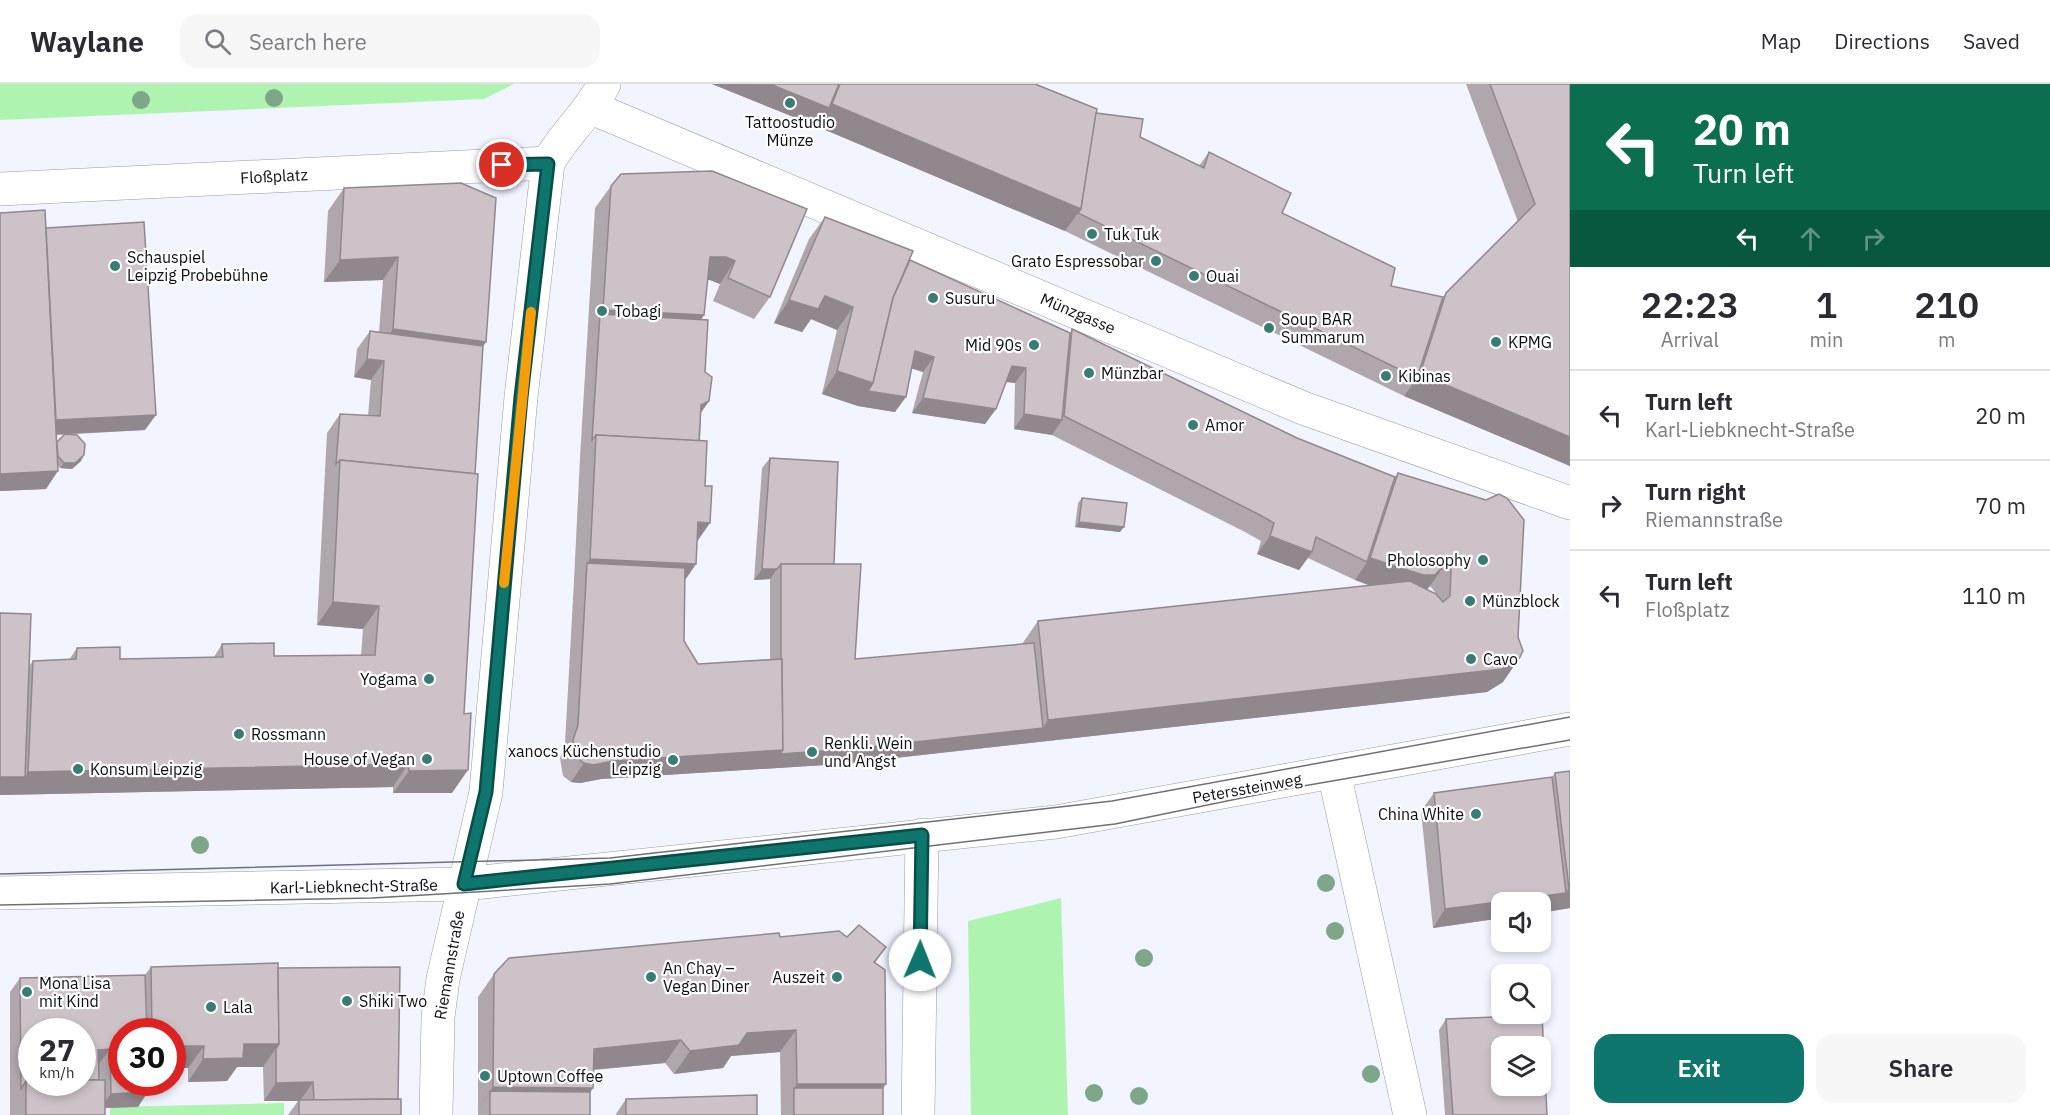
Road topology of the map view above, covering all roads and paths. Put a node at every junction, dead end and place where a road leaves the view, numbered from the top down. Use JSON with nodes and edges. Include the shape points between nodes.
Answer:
{"nodes":[{"id":1,"x":598,"y":96,"type":"edge"},
{"id":2,"x":548,"y":164,"type":"junction"},
{"id":3,"x":0,"y":189,"type":"edge"},
{"id":4,"x":1570,"y":503,"type":"edge"},
{"id":5,"x":1570,"y":729,"type":"edge"},
{"id":6,"x":1334,"y":773,"type":"junction"},
{"id":7,"x":922,"y":835,"type":"junction"},
{"id":8,"x":464,"y":884,"type":"junction"},
{"id":9,"x":0,"y":893,"type":"edge"},
{"id":10,"x":436,"y":1115,"type":"edge"},
{"id":11,"x":918,"y":1115,"type":"edge"},
{"id":12,"x":1410,"y":1115,"type":"edge"}],
"edges":[{"from":1,"to":2,"type":"street","name":"Riemannstraße"},
{"from":1,"to":4,"type":"street","name":"Münzgasse","via":[[1304,408]]},
{"from":2,"to":3,"type":"street","name":"Floßplatz"},
{"from":2,"to":8,"type":"street","name":"Riemannstraße","via":[[521,397],[486,792]]},
{"from":5,"to":6,"type":"street","name":"Peterssteinweg"},
{"from":6,"to":7,"type":"street","name":"Peterssteinweg","via":[[1056,822]]},
{"from":6,"to":12,"type":"street"},
{"from":7,"to":8,"type":"street","name":"Karl-Liebknecht-Straße"},
{"from":7,"to":11,"type":"street"},
{"from":8,"to":9,"type":"street","name":"Karl-Liebknecht-Straße"},
{"from":8,"to":10,"type":"street","name":"Riemannstraße","via":[[438,1017]]}]}
